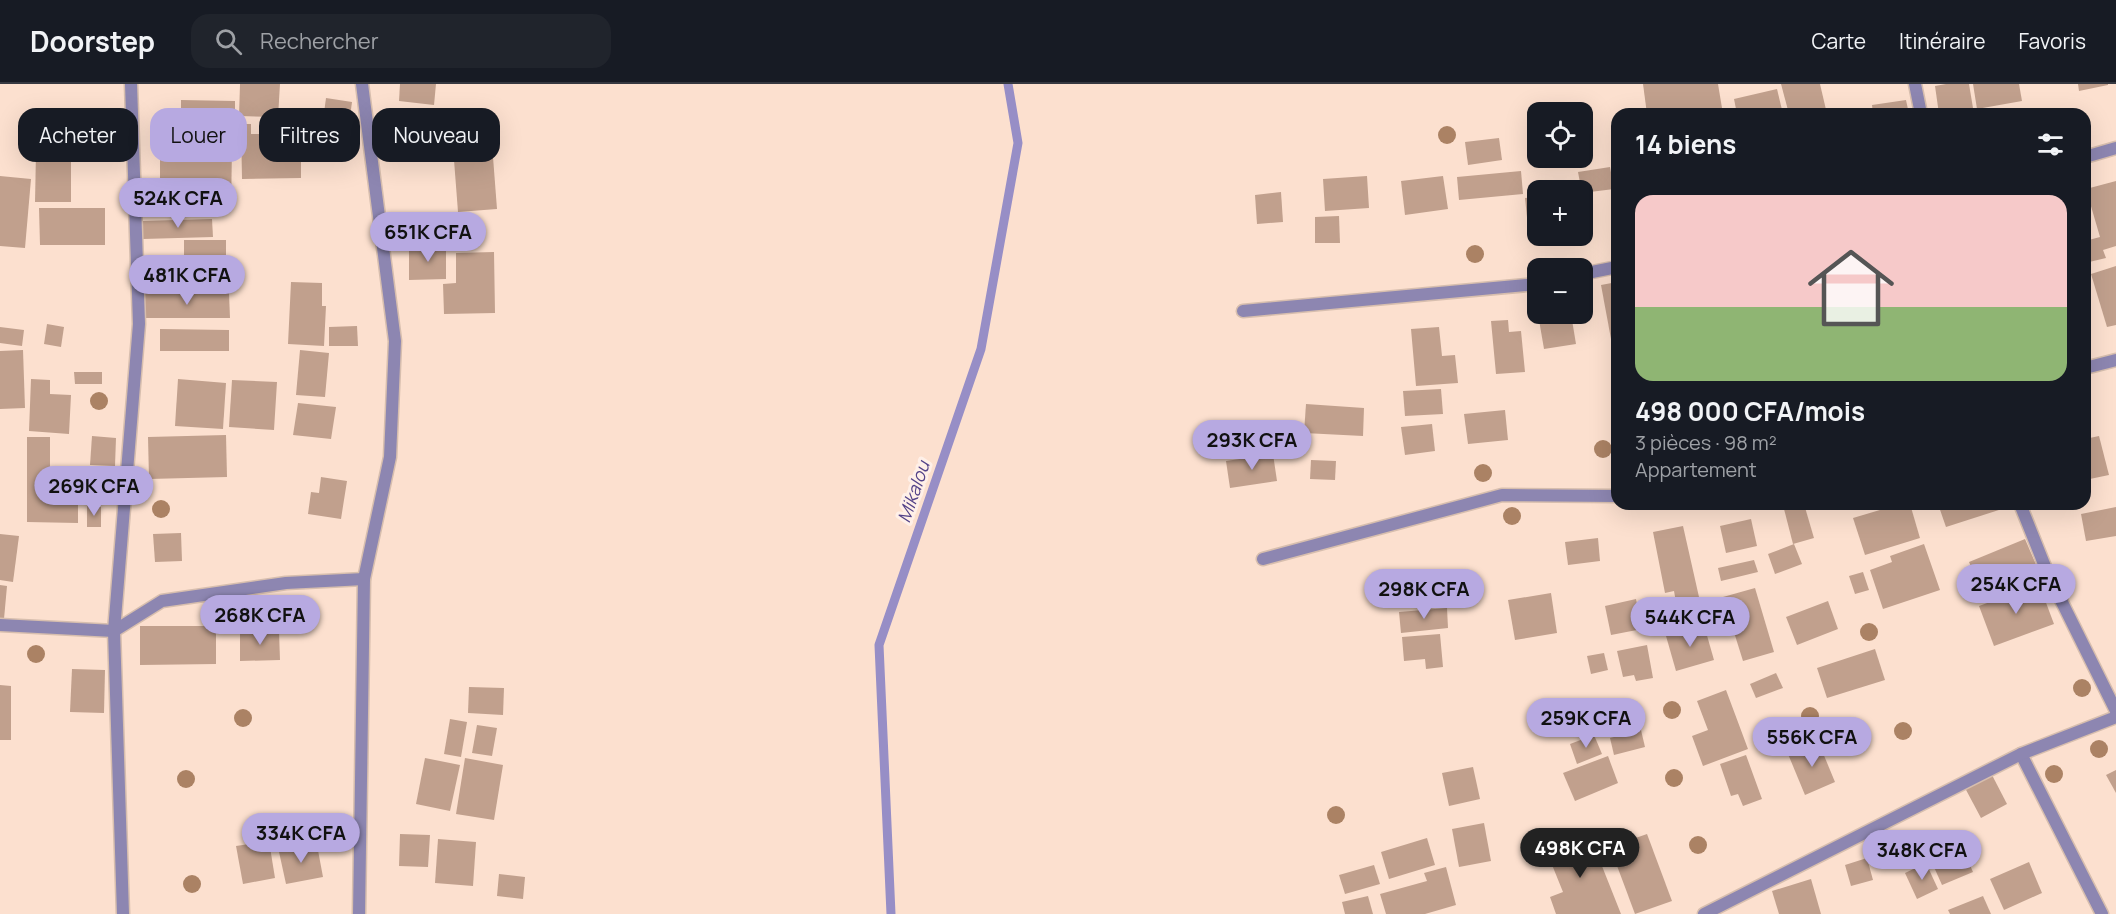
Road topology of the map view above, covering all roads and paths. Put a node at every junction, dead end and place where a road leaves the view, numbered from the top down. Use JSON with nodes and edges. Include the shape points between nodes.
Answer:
{"nodes":[{"id":1,"x":131,"y":84,"type":"edge"},
{"id":2,"x":362,"y":84,"type":"edge"},
{"id":3,"x":1915,"y":84,"type":"edge"},
{"id":4,"x":1920,"y":108,"type":"edge"},
{"id":5,"x":2116,"y":148,"type":"edge"},
{"id":6,"x":2091,"y":155,"type":"edge"},
{"id":7,"x":1611,"y":268,"type":"edge"},
{"id":8,"x":1593,"y":272,"type":"edge"},
{"id":9,"x":1527,"y":285,"type":"edge"},
{"id":10,"x":1243,"y":311,"type":"dead end"},
{"id":11,"x":2116,"y":360,"type":"edge"},
{"id":12,"x":2091,"y":366,"type":"edge"},
{"id":13,"x":1611,"y":496,"type":"edge"},
{"id":14,"x":2022,"y":510,"type":"edge"},
{"id":15,"x":1263,"y":559,"type":"dead end"},
{"id":16,"x":364,"y":579,"type":"junction"},
{"id":17,"x":0,"y":625,"type":"edge"},
{"id":18,"x":114,"y":631,"type":"junction"},
{"id":19,"x":2116,"y":711,"type":"edge"},
{"id":20,"x":2116,"y":717,"type":"edge"},
{"id":21,"x":2021,"y":754,"type":"junction"},
{"id":22,"x":123,"y":914,"type":"edge"},
{"id":23,"x":359,"y":914,"type":"edge"},
{"id":24,"x":1704,"y":914,"type":"edge"},
{"id":25,"x":2102,"y":914,"type":"edge"}],
"edges":[{"from":1,"to":18,"type":"street","via":[[139,324]]},
{"from":2,"to":16,"type":"street","via":[[394,341],[390,457]]},
{"from":3,"to":4,"type":"street"},
{"from":5,"to":6,"type":"street"},
{"from":7,"to":8,"type":"street"},
{"from":9,"to":10,"type":"street"},
{"from":11,"to":12,"type":"street"},
{"from":13,"to":15,"type":"street","via":[[1502,495]]},
{"from":14,"to":19,"type":"street","via":[[2048,574]]},
{"from":16,"to":18,"type":"street","via":[[286,583],[162,601]]},
{"from":16,"to":23,"type":"street"},
{"from":17,"to":18,"type":"street"},
{"from":18,"to":22,"type":"street"},
{"from":20,"to":21,"type":"street"},
{"from":21,"to":24,"type":"street"},
{"from":21,"to":25,"type":"street"}]}
